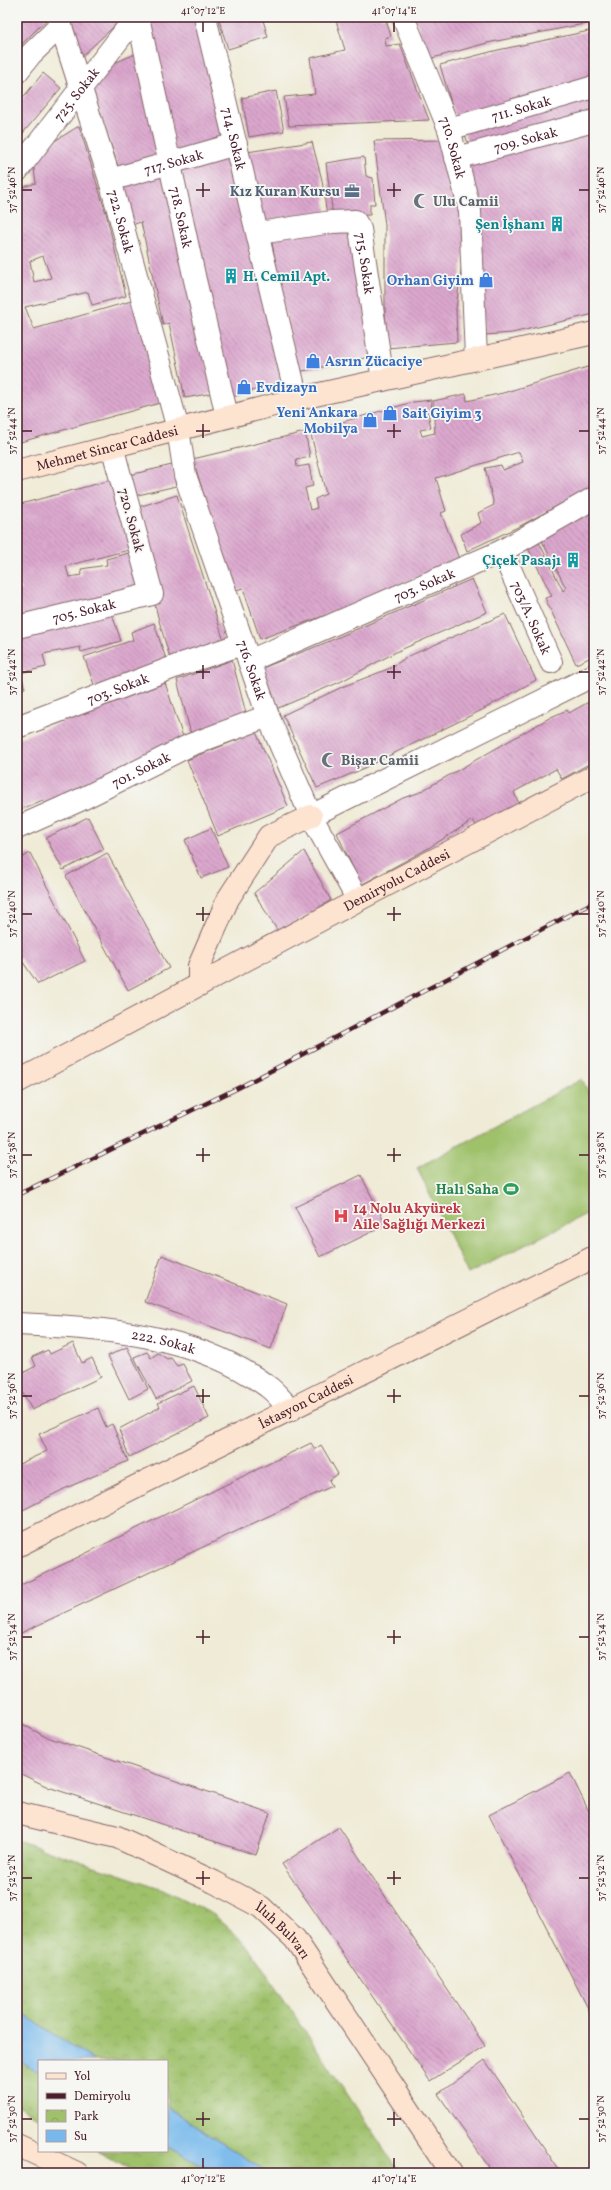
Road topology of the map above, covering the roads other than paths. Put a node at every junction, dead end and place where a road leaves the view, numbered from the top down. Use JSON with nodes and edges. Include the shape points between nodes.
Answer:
{"nodes":[{"id":1,"x":137,"y":17,"type":"edge"},
{"id":2,"x":205,"y":17,"type":"edge"},
{"id":3,"x":403,"y":17,"type":"edge"},
{"id":4,"x":59,"y":22,"type":"edge"},
{"id":5,"x":17,"y":72,"type":"edge"},
{"id":6,"x":594,"y":87,"type":"edge"},
{"id":7,"x":79,"y":88,"type":"junction"},
{"id":8,"x":594,"y":121,"type":"edge"},
{"id":9,"x":449,"y":129,"type":"junction"},
{"id":10,"x":236,"y":144,"type":"junction"},
{"id":11,"x":456,"y":158,"type":"junction"},
{"id":12,"x":171,"y":163,"type":"junction"},
{"id":13,"x":17,"y":171,"type":"edge"},
{"id":14,"x":110,"y":180,"type":"junction"},
{"id":15,"x":259,"y":233,"type":"junction"},
{"id":16,"x":594,"y":333,"type":"edge"},
{"id":17,"x":476,"y":358,"type":"junction"},
{"id":18,"x":383,"y":380,"type":"junction"},
{"id":19,"x":297,"y":399,"type":"junction"},
{"id":20,"x":227,"y":416,"type":"junction"},
{"id":21,"x":178,"y":429,"type":"junction"},
{"id":22,"x":112,"y":446,"type":"junction"},
{"id":23,"x":17,"y":471,"type":"edge"},
{"id":24,"x":594,"y":498,"type":"edge"},
{"id":25,"x":502,"y":551,"type":"junction"},
{"id":26,"x":152,"y":594,"type":"joint"},
{"id":27,"x":17,"y":627,"type":"edge"},
{"id":28,"x":246,"y":652,"type":"junction"},
{"id":29,"x":551,"y":662,"type":"dead end"},
{"id":30,"x":594,"y":675,"type":"edge"},
{"id":31,"x":268,"y":716,"type":"junction"},
{"id":32,"x":17,"y":727,"type":"edge"},
{"id":33,"x":594,"y":776,"type":"edge"},
{"id":34,"x":311,"y":816,"type":"junction"},
{"id":35,"x":17,"y":828,"type":"edge"},
{"id":36,"x":358,"y":900,"type":"junction"},
{"id":37,"x":199,"y":985,"type":"junction"},
{"id":38,"x":17,"y":1082,"type":"edge"},
{"id":39,"x":594,"y":1258,"type":"edge"},
{"id":40,"x":17,"y":1324,"type":"edge"},
{"id":41,"x":290,"y":1410,"type":"junction"},
{"id":42,"x":17,"y":1546,"type":"edge"},
{"id":43,"x":17,"y":1813,"type":"edge"},
{"id":44,"x":17,"y":2144,"type":"edge"},
{"id":45,"x":76,"y":2173,"type":"edge"},
{"id":46,"x":451,"y":2173,"type":"edge"}],
"edges":[{"from":1,"to":7,"type":"street","name":"725. Sokak"},
{"from":1,"to":12,"type":"street","name":"718. Sokak"},
{"from":2,"to":10,"type":"street","name":"714. Sokak"},
{"from":3,"to":9,"type":"street","name":"710. Sokak"},
{"from":4,"to":5,"type":"street"},
{"from":4,"to":7,"type":"street","name":"722. Sokak"},
{"from":6,"to":9,"type":"street","name":"711. Sokak"},
{"from":7,"to":13,"type":"street","name":"725. Sokak"},
{"from":7,"to":14,"type":"street","name":"722. Sokak"},
{"from":8,"to":11,"type":"street","name":"709. Sokak"},
{"from":9,"to":11,"type":"street","name":"710. Sokak"},
{"from":10,"to":12,"type":"street","name":"717. Sokak"},
{"from":10,"to":15,"type":"street","name":"714. Sokak"},
{"from":11,"to":17,"type":"street","name":"710. Sokak","via":[[470,211]]},
{"from":12,"to":14,"type":"street","name":"717. Sokak"},
{"from":12,"to":20,"type":"street","name":"718. Sokak"},
{"from":14,"to":21,"type":"street","name":"722. Sokak"},
{"from":15,"to":18,"type":"street","name":"715. Sokak","via":[[354,221],[360,229]]},
{"from":15,"to":19,"type":"street","name":"714. Sokak"},
{"from":16,"to":17,"type":"street","name":"Mehmet Sincar Caddesi"},
{"from":17,"to":18,"type":"street","name":"Mehmet Sincar Caddesi"},
{"from":18,"to":19,"type":"street","name":"Mehmet Sincar Caddesi"},
{"from":19,"to":20,"type":"street","name":"Mehmet Sincar Caddesi"},
{"from":20,"to":21,"type":"street","name":"Mehmet Sincar Caddesi"},
{"from":21,"to":22,"type":"street","name":"Mehmet Sincar Caddesi"},
{"from":21,"to":28,"type":"street","name":"716. Sokak","via":[[185,475]]},
{"from":22,"to":23,"type":"street","name":"Mehmet Sincar Caddesi"},
{"from":22,"to":26,"type":"street","name":"720. Sokak"},
{"from":24,"to":25,"type":"street","name":"703. Sokak"},
{"from":25,"to":28,"type":"street","name":"703. Sokak"},
{"from":25,"to":29,"type":"street","name":"703/A. Sokak"},
{"from":26,"to":27,"type":"street","name":"705. Sokak"},
{"from":28,"to":31,"type":"street","name":"716. Sokak"},
{"from":28,"to":32,"type":"street","name":"703. Sokak","via":[[182,664]]},
{"from":30,"to":34,"type":"street"},
{"from":31,"to":34,"type":"street","name":"716. Sokak"},
{"from":31,"to":35,"type":"street","name":"701. Sokak","via":[[190,745],[80,800]]},
{"from":33,"to":36,"type":"street","name":"Demiryolu Caddesi"},
{"from":34,"to":36,"type":"street","name":"716. Sokak"},
{"from":34,"to":37,"type":"street","via":[[268,836],[228,899],[199,966]]},
{"from":36,"to":37,"type":"street","name":"Demiryolu Caddesi"},
{"from":37,"to":38,"type":"street","name":"Demiryolu Caddesi"},
{"from":39,"to":41,"type":"street","name":"İstasyon Caddesi"},
{"from":40,"to":41,"type":"street","name":"222. Sokak","via":[[77,1326],[184,1345],[235,1366],[268,1386]]},
{"from":41,"to":42,"type":"street","name":"İstasyon Caddesi"},
{"from":43,"to":46,"type":"street","name":"İluh Bulvarı","via":[[116,1837],[214,1882],[261,1907],[295,1939]]},
{"from":44,"to":45,"type":"street"}]}
